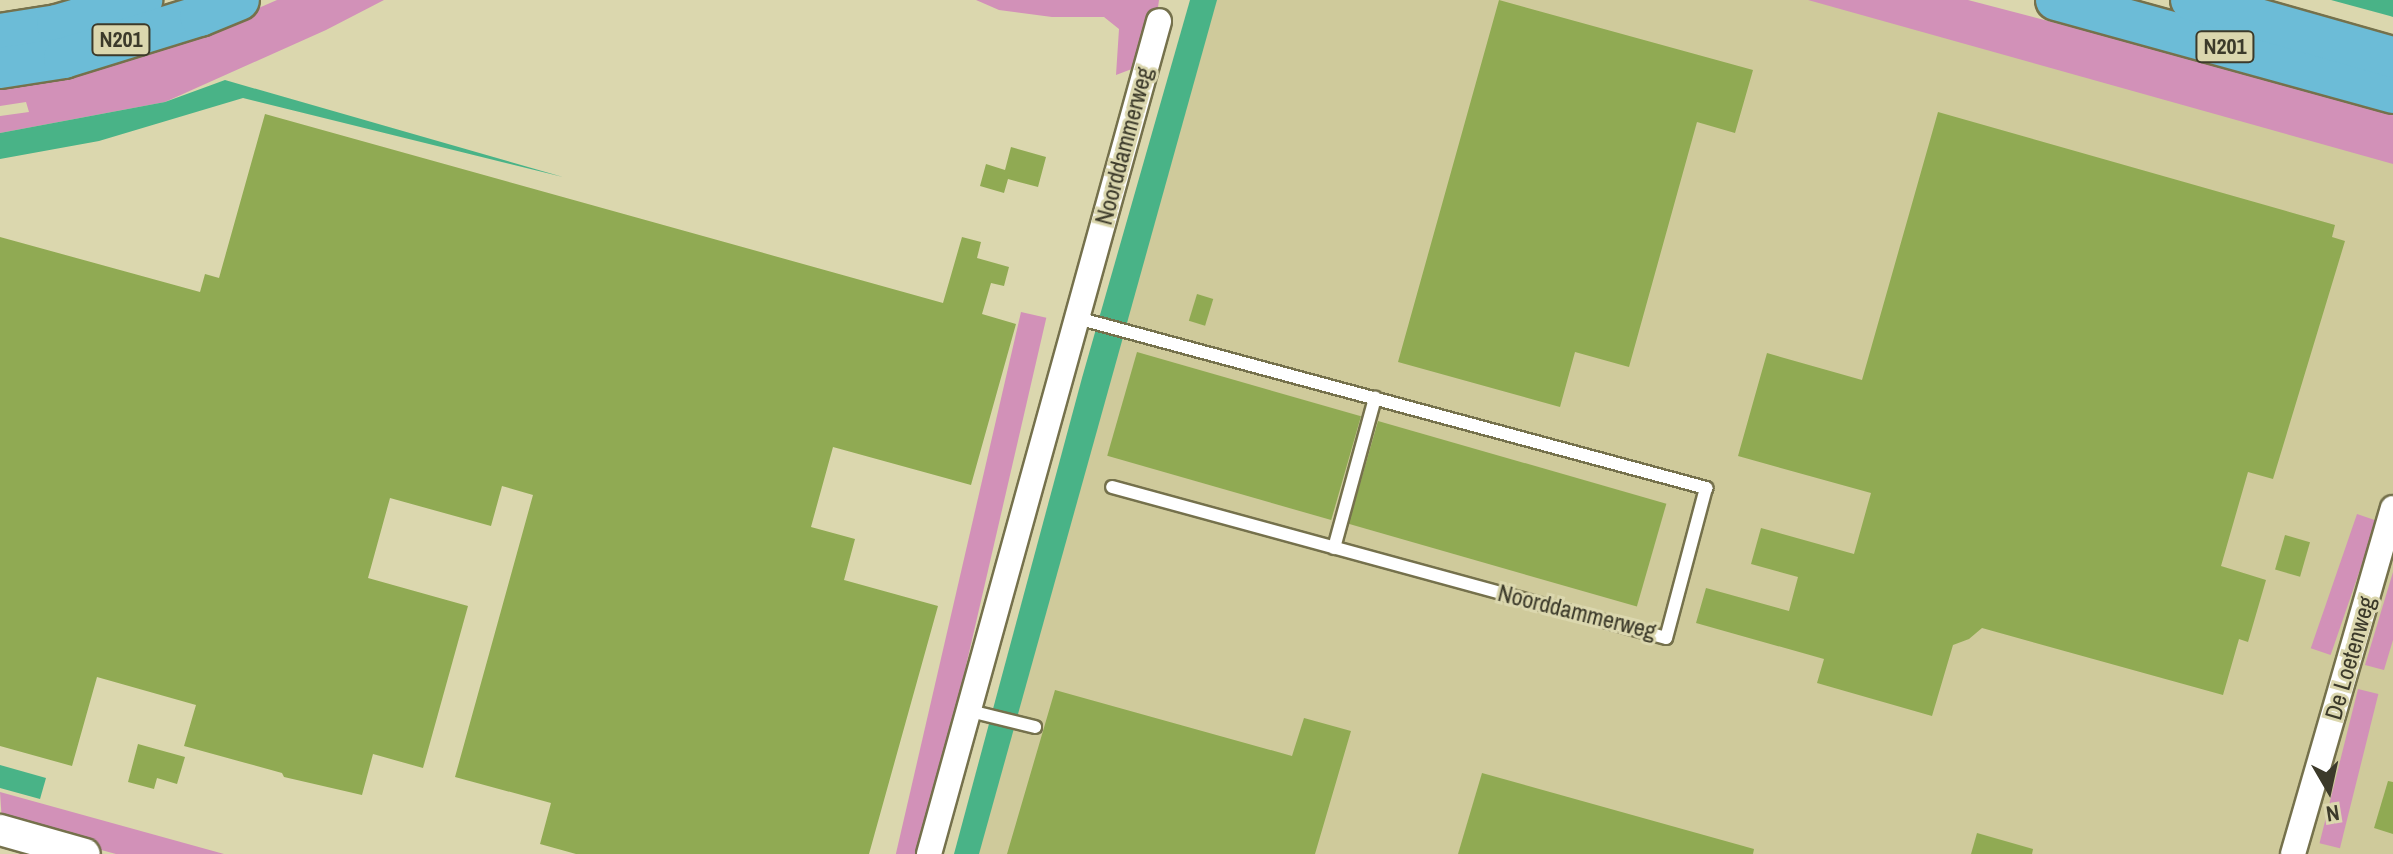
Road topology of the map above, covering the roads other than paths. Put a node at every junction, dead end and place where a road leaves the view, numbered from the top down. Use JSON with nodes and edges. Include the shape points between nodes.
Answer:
{"nodes":[{"id":1,"x":142,"y":0,"type":"edge"},
{"id":2,"x":239,"y":0,"type":"edge"},
{"id":3,"x":2056,"y":0,"type":"edge"},
{"id":4,"x":2191,"y":0,"type":"edge"},
{"id":5,"x":1159,"y":21,"type":"dead end"},
{"id":6,"x":0,"y":34,"type":"edge"},
{"id":7,"x":2393,"y":57,"type":"edge"},
{"id":8,"x":0,"y":68,"type":"edge"},
{"id":9,"x":2393,"y":93,"type":"edge"},
{"id":10,"x":1081,"y":319,"type":"junction"},
{"id":11,"x":1375,"y":398,"type":"junction"},
{"id":12,"x":1112,"y":487,"type":"dead end"},
{"id":13,"x":2393,"y":508,"type":"edge"},
{"id":14,"x":1334,"y":548,"type":"junction"},
{"id":15,"x":975,"y":712,"type":"junction"},
{"id":16,"x":1032,"y":726,"type":"dead end"},
{"id":17,"x":0,"y":830,"type":"edge"},
{"id":18,"x":85,"y":854,"type":"edge"},
{"id":19,"x":929,"y":854,"type":"edge"},
{"id":20,"x":2293,"y":854,"type":"edge"}],
"edges":[{"from":1,"to":6,"type":"highway","number":"N201","via":[[57,25]]},
{"from":2,"to":8,"type":"highway","number":"N201","via":[[64,58]]},
{"from":3,"to":9,"type":"highway","number":"N201"},
{"from":4,"to":7,"type":"highway","number":"N201"},
{"from":5,"to":10,"type":"street","name":"Noorddammerweg"},
{"from":10,"to":11,"type":"lane","name":"Noorddammerweg"},
{"from":10,"to":15,"type":"street","name":"Noorddammerweg"},
{"from":11,"to":14,"type":"lane"},
{"from":11,"to":14,"type":"lane","name":"Noorddammerweg","via":[[1706,488],[1666,638]]},
{"from":12,"to":14,"type":"lane","name":"Noorddammerweg"},
{"from":13,"to":20,"type":"street","name":"De Loetenweg"},
{"from":15,"to":16,"type":"lane"},
{"from":15,"to":19,"type":"street","name":"Noorddammerweg"},
{"from":17,"to":18,"type":"street"}]}
